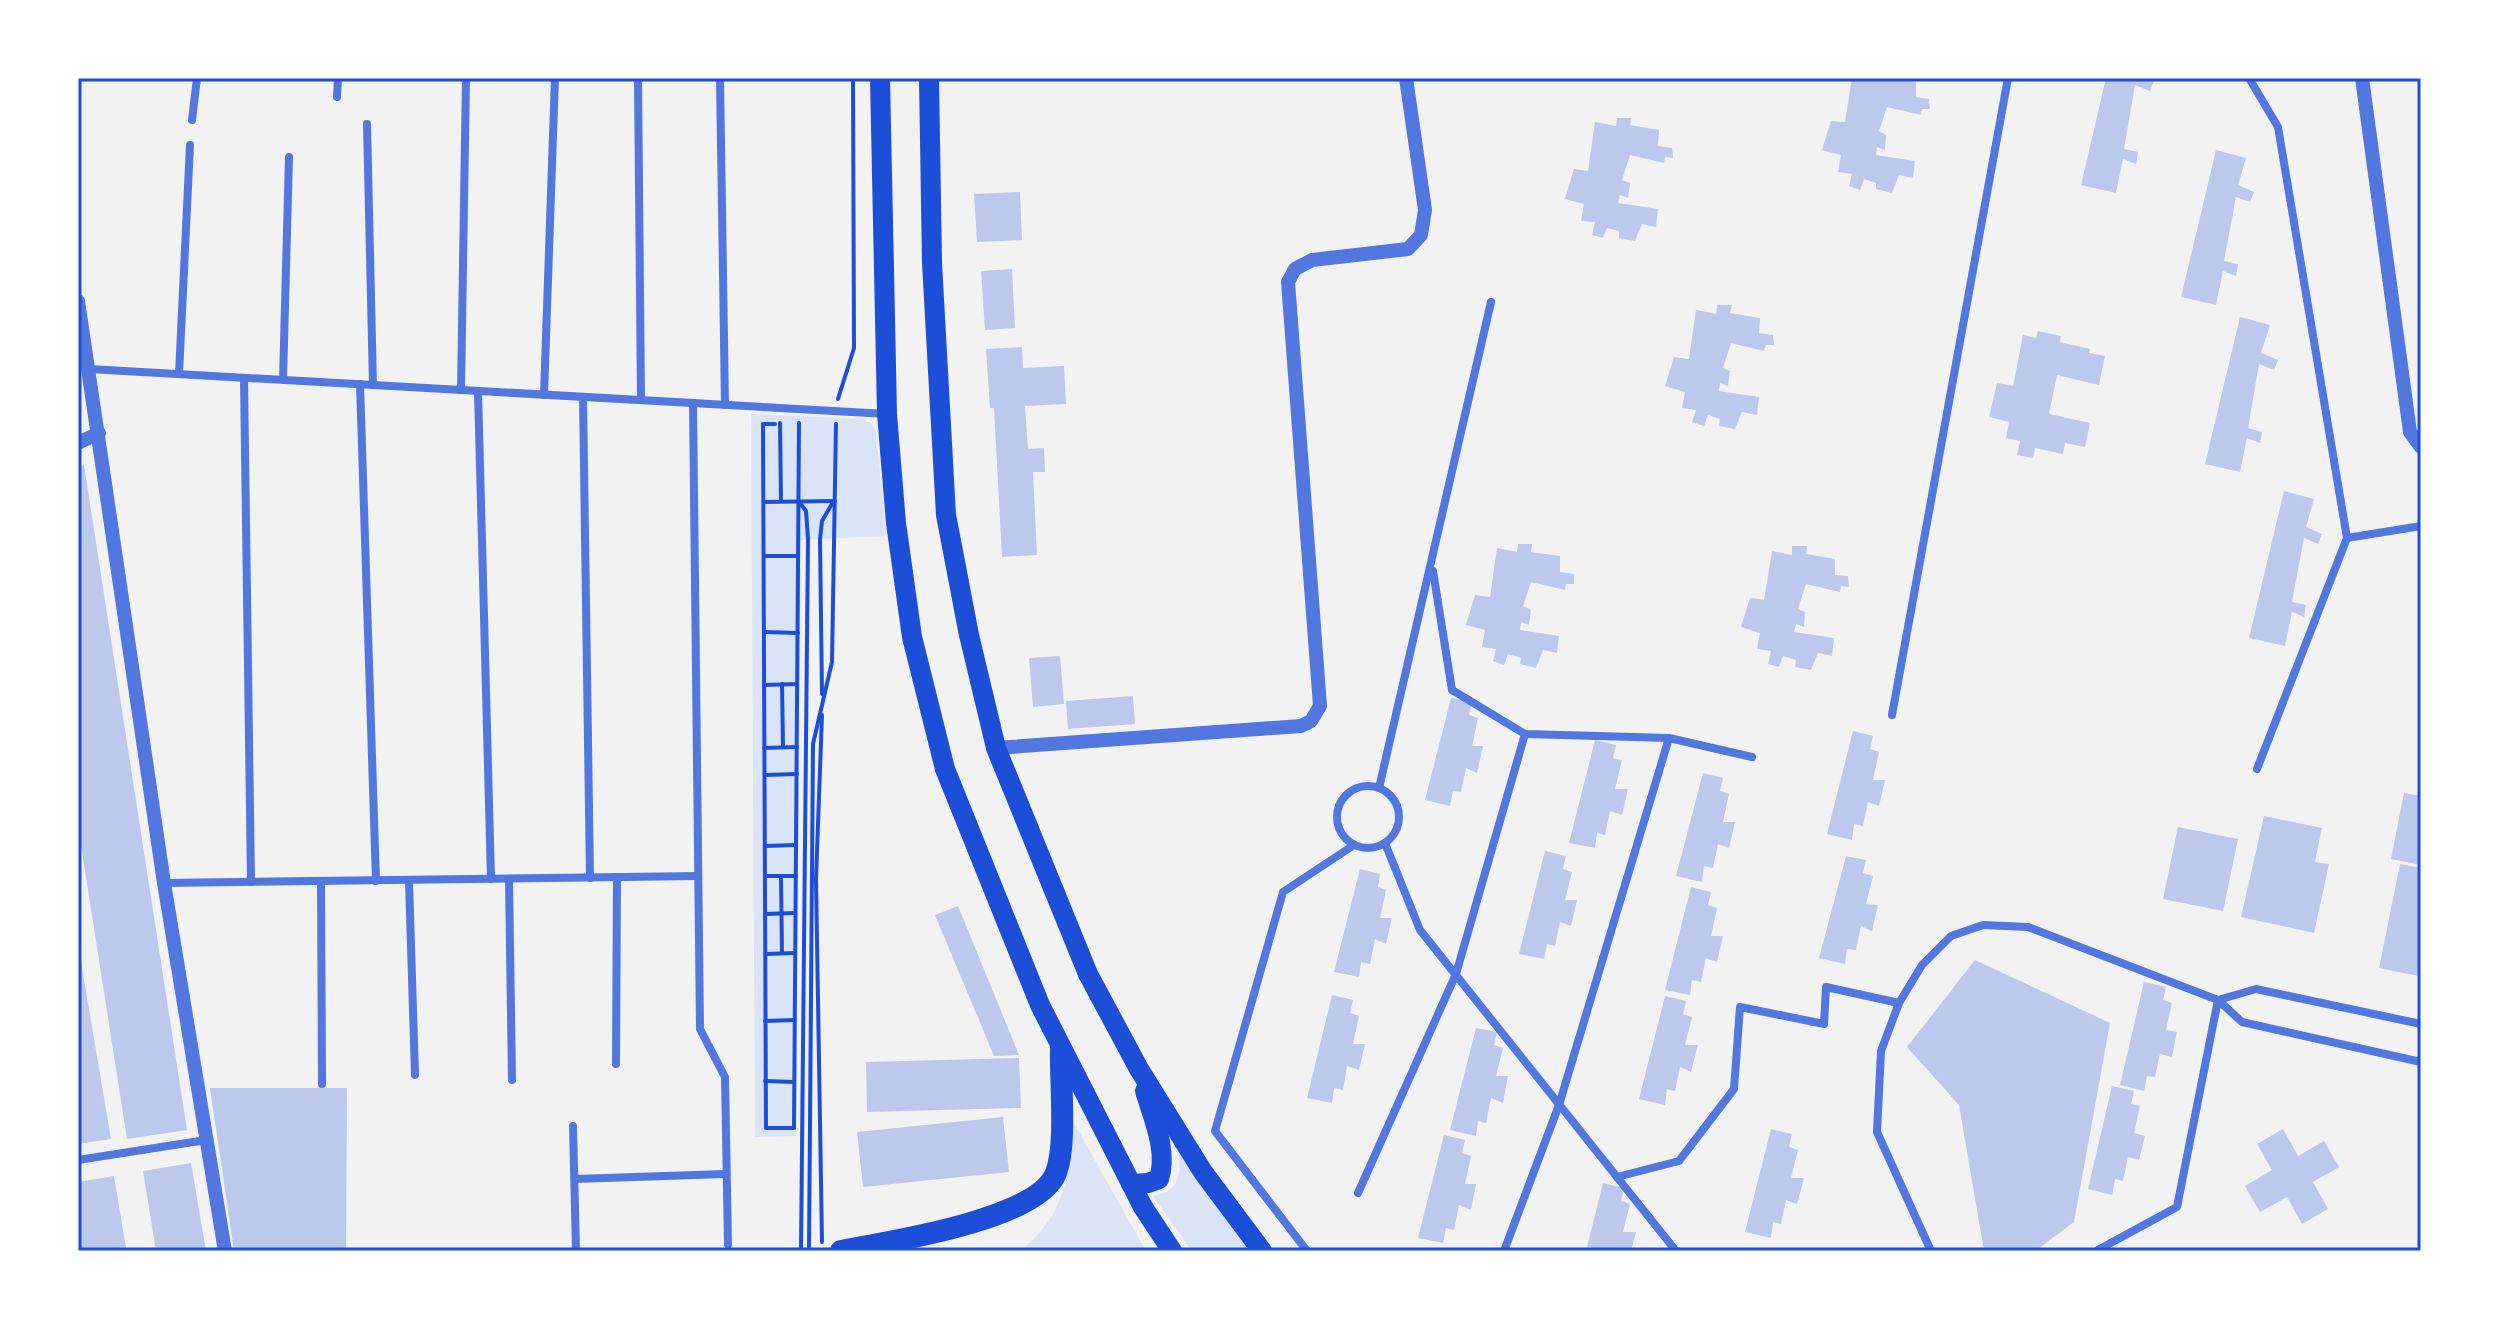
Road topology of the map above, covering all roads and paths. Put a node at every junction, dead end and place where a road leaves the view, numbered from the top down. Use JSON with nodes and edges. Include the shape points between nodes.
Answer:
{"nodes":[{"id":1,"x":197,"y":78,"type":"edge"},
{"id":2,"x":338,"y":78,"type":"edge"},
{"id":3,"x":466,"y":78,"type":"edge"},
{"id":4,"x":555,"y":78,"type":"edge"},
{"id":5,"x":638,"y":78,"type":"edge"},
{"id":6,"x":720,"y":78,"type":"edge"},
{"id":7,"x":853,"y":78,"type":"edge"},
{"id":8,"x":880,"y":78,"type":"edge"},
{"id":9,"x":929,"y":78,"type":"edge"},
{"id":10,"x":1406,"y":78,"type":"edge"},
{"id":11,"x":2008,"y":78,"type":"edge"},
{"id":12,"x":2249,"y":78,"type":"edge"},
{"id":13,"x":2362,"y":78,"type":"edge"},
{"id":14,"x":337,"y":97,"type":"dead end"},
{"id":15,"x":192,"y":120,"type":"dead end"},
{"id":16,"x":367,"y":124,"type":"dead end"},
{"id":17,"x":190,"y":145,"type":"dead end"},
{"id":18,"x":289,"y":157,"type":"dead end"},
{"id":19,"x":78,"y":301,"type":"edge"},
{"id":20,"x":1491,"y":302,"type":"dead end"},
{"id":21,"x":89,"y":369,"type":"junction"},
{"id":22,"x":179,"y":374,"type":"junction"},
{"id":23,"x":244,"y":378,"type":"junction"},
{"id":24,"x":283,"y":380,"type":"junction"},
{"id":25,"x":360,"y":384,"type":"junction"},
{"id":26,"x":373,"y":385,"type":"junction"},
{"id":27,"x":461,"y":390,"type":"junction"},
{"id":28,"x":478,"y":391,"type":"junction"},
{"id":29,"x":544,"y":395,"type":"junction"},
{"id":30,"x":583,"y":397,"type":"junction"},
{"id":31,"x":641,"y":400,"type":"junction"},
{"id":32,"x":693,"y":403,"type":"junction"},
{"id":33,"x":725,"y":405,"type":"junction"},
{"id":34,"x":836,"y":411,"type":"junction"},
{"id":35,"x":887,"y":414,"type":"junction"},
{"id":36,"x":780,"y":423,"type":"junction"},
{"id":37,"x":799,"y":423,"type":"junction"},
{"id":38,"x":811,"y":423,"type":"dead end"},
{"id":39,"x":824,"y":424,"type":"dead end"},
{"id":40,"x":836,"y":424,"type":"junction"},
{"id":41,"x":99,"y":433,"type":"junction"},
{"id":42,"x":78,"y":443,"type":"edge"},
{"id":43,"x":2420,"y":446,"type":"edge"},
{"id":44,"x":781,"y":501,"type":"junction"},
{"id":45,"x":799,"y":501,"type":"junction"},
{"id":46,"x":835,"y":501,"type":"junction"},
{"id":47,"x":764,"y":502,"type":"junction"},
{"id":48,"x":2421,"y":526,"type":"edge"},
{"id":49,"x":2347,"y":538,"type":"junction"},
{"id":50,"x":764,"y":556,"type":"junction"},
{"id":51,"x":798,"y":556,"type":"junction"},
{"id":52,"x":1432,"y":566,"type":"junction"},
{"id":53,"x":764,"y":632,"type":"junction"},
{"id":54,"x":798,"y":633,"type":"junction"},
{"id":55,"x":782,"y":684,"type":"junction"},
{"id":56,"x":797,"y":684,"type":"junction"},
{"id":57,"x":764,"y":685,"type":"junction"},
{"id":58,"x":822,"y":704,"type":"junction"},
{"id":59,"x":1892,"y":715,"type":"dead end"},
{"id":60,"x":1525,"y":734,"type":"junction"},
{"id":61,"x":1669,"y":738,"type":"junction"},
{"id":62,"x":783,"y":747,"type":"junction"},
{"id":63,"x":797,"y":747,"type":"junction"},
{"id":64,"x":764,"y":748,"type":"junction"},
{"id":65,"x":996,"y":748,"type":"junction"},
{"id":66,"x":1752,"y":757,"type":"dead end"},
{"id":67,"x":2257,"y":769,"type":"dead end"},
{"id":68,"x":797,"y":774,"type":"junction"},
{"id":69,"x":765,"y":775,"type":"junction"},
{"id":70,"x":1379,"y":788,"type":"junction"},
{"id":71,"x":1385,"y":843,"type":"junction"},
{"id":72,"x":796,"y":845,"type":"junction"},
{"id":73,"x":1354,"y":845,"type":"junction"},
{"id":74,"x":765,"y":846,"type":"junction"},
{"id":75,"x":698,"y":876,"type":"junction"},
{"id":76,"x":765,"y":876,"type":"junction"},
{"id":77,"x":781,"y":876,"type":"junction"},
{"id":78,"x":796,"y":876,"type":"junction"},
{"id":79,"x":617,"y":877,"type":"junction"},
{"id":80,"x":590,"y":878,"type":"junction"},
{"id":81,"x":491,"y":879,"type":"junction"},
{"id":82,"x":509,"y":879,"type":"junction"},
{"id":83,"x":409,"y":880,"type":"junction"},
{"id":84,"x":321,"y":881,"type":"junction"},
{"id":85,"x":376,"y":881,"type":"junction"},
{"id":86,"x":251,"y":882,"type":"junction"},
{"id":87,"x":164,"y":883,"type":"junction"},
{"id":88,"x":783,"y":913,"type":"junction"},
{"id":89,"x":795,"y":913,"type":"junction"},
{"id":90,"x":765,"y":914,"type":"junction"},
{"id":91,"x":782,"y":953,"type":"junction"},
{"id":92,"x":795,"y":953,"type":"junction"},
{"id":93,"x":765,"y":954,"type":"junction"},
{"id":94,"x":1456,"y":974,"type":"junction"},
{"id":95,"x":2218,"y":1000,"type":"junction"},
{"id":96,"x":1899,"y":1003,"type":"junction"},
{"id":97,"x":795,"y":1020,"type":"junction"},
{"id":98,"x":765,"y":1021,"type":"junction"},
{"id":99,"x":2421,"y":1024,"type":"edge"},
{"id":100,"x":1061,"y":1049,"type":"junction"},
{"id":101,"x":2421,"y":1062,"type":"edge"},
{"id":102,"x":616,"y":1064,"type":"dead end"},
{"id":103,"x":1139,"y":1069,"type":"junction"},
{"id":104,"x":415,"y":1075,"type":"dead end"},
{"id":105,"x":512,"y":1080,"type":"dead end"},
{"id":106,"x":765,"y":1081,"type":"junction"},
{"id":107,"x":794,"y":1082,"type":"junction"},
{"id":108,"x":322,"y":1084,"type":"dead end"},
{"id":109,"x":1559,"y":1105,"type":"junction"},
{"id":110,"x":573,"y":1126,"type":"dead end"},
{"id":111,"x":206,"y":1140,"type":"junction"},
{"id":112,"x":78,"y":1160,"type":"edge"},
{"id":113,"x":725,"y":1174,"type":"junction"},
{"id":114,"x":1617,"y":1177,"type":"junction"},
{"id":115,"x":575,"y":1179,"type":"junction"},
{"id":116,"x":1131,"y":1184,"type":"junction"},
{"id":117,"x":1358,"y":1193,"type":"dead end"},
{"id":118,"x":728,"y":1245,"type":"dead end"},
{"id":119,"x":225,"y":1251,"type":"edge"},
{"id":120,"x":576,"y":1251,"type":"edge"},
{"id":121,"x":801,"y":1251,"type":"edge"},
{"id":122,"x":809,"y":1251,"type":"edge"},
{"id":123,"x":822,"y":1251,"type":"edge"},
{"id":124,"x":841,"y":1251,"type":"edge"},
{"id":125,"x":1172,"y":1251,"type":"edge"},
{"id":126,"x":1262,"y":1251,"type":"edge"},
{"id":127,"x":1307,"y":1251,"type":"edge"},
{"id":128,"x":1504,"y":1251,"type":"edge"},
{"id":129,"x":1676,"y":1251,"type":"edge"},
{"id":130,"x":1931,"y":1251,"type":"edge"},
{"id":131,"x":2096,"y":1251,"type":"edge"}],
"edges":[{"from":1,"to":15,"type":"street"},
{"from":2,"to":14,"type":"street"},
{"from":3,"to":27,"type":"street"},
{"from":4,"to":29,"type":"street"},
{"from":5,"to":31,"type":"street"},
{"from":6,"to":33,"type":"street"},
{"from":7,"to":34,"type":"path","via":[[854,348]]},
{"from":8,"to":35,"type":"main road"},
{"from":9,"to":65,"type":"main road","via":[[932,263],[946,515]]},
{"from":10,"to":65,"type":"street","via":[[1425,210],[1421,235],[1408,249],[1312,260],[1295,269],[1288,282],[1320,706],[1311,721],[1301,726]]},
{"from":11,"to":59,"type":"street"},
{"from":12,"to":49,"type":"street","via":[[2278,127]]},
{"from":13,"to":43,"type":"street","via":[[2410,432]]},
{"from":16,"to":26,"type":"street"},
{"from":17,"to":22,"type":"street"},
{"from":18,"to":24,"type":"street"},
{"from":19,"to":21,"type":"street"},
{"from":20,"to":52,"type":"street"},
{"from":21,"to":22,"type":"street"},
{"from":21,"to":41,"type":"street"},
{"from":22,"to":23,"type":"street"},
{"from":23,"to":24,"type":"street"},
{"from":23,"to":86,"type":"street"},
{"from":24,"to":25,"type":"street"},
{"from":25,"to":26,"type":"street"},
{"from":25,"to":85,"type":"street"},
{"from":26,"to":27,"type":"street"},
{"from":27,"to":28,"type":"street"},
{"from":28,"to":29,"type":"street"},
{"from":28,"to":81,"type":"street"},
{"from":29,"to":30,"type":"street"},
{"from":30,"to":31,"type":"street"},
{"from":30,"to":80,"type":"street"},
{"from":31,"to":32,"type":"street"},
{"from":32,"to":33,"type":"street"},
{"from":32,"to":75,"type":"street"},
{"from":33,"to":34,"type":"street"},
{"from":34,"to":35,"type":"street"},
{"from":34,"to":40,"type":"path"},
{"from":35,"to":100,"type":"main road","via":[[912,637],[945,769]]},
{"from":36,"to":37,"type":"path"},
{"from":36,"to":44,"type":"path"},
{"from":36,"to":47,"type":"path","via":[[763,424]]},
{"from":37,"to":38,"type":"path"},
{"from":37,"to":45,"type":"path"},
{"from":39,"to":40,"type":"path"},
{"from":40,"to":46,"type":"path"},
{"from":41,"to":42,"type":"street"},
{"from":41,"to":87,"type":"street"},
{"from":44,"to":45,"type":"path"},
{"from":44,"to":47,"type":"path"},
{"from":45,"to":46,"type":"path"},
{"from":45,"to":51,"type":"path"},
{"from":45,"to":121,"type":"path","via":[[806,511],[808,539]]},
{"from":46,"to":58,"type":"path","via":[[832,662]]},
{"from":46,"to":58,"type":"path","via":[[826,510],[820,539]]},
{"from":47,"to":50,"type":"path"},
{"from":48,"to":49,"type":"street"},
{"from":49,"to":67,"type":"street"},
{"from":50,"to":51,"type":"path"},
{"from":50,"to":53,"type":"path"},
{"from":51,"to":54,"type":"path"},
{"from":52,"to":60,"type":"street","via":[[1452,690]]},
{"from":52,"to":70,"type":"street"},
{"from":53,"to":54,"type":"path"},
{"from":53,"to":57,"type":"path"},
{"from":54,"to":56,"type":"path"},
{"from":55,"to":56,"type":"path"},
{"from":55,"to":57,"type":"path"},
{"from":55,"to":62,"type":"path"},
{"from":56,"to":63,"type":"path"},
{"from":57,"to":64,"type":"path"},
{"from":58,"to":122,"type":"path","via":[[813,744]]},
{"from":58,"to":123,"type":"path","via":[[816,879]]},
{"from":60,"to":61,"type":"street"},
{"from":60,"to":94,"type":"street"},
{"from":61,"to":66,"type":"street"},
{"from":61,"to":109,"type":"street"},
{"from":62,"to":63,"type":"path"},
{"from":62,"to":64,"type":"path"},
{"from":63,"to":68,"type":"path"},
{"from":64,"to":69,"type":"path"},
{"from":65,"to":103,"type":"main road","via":[[1088,974]]},
{"from":68,"to":69,"type":"path"},
{"from":68,"to":72,"type":"path"},
{"from":69,"to":74,"type":"path"},
{"from":70,"to":71,"type":"street","via":[[1394,799],[1399,817]]},
{"from":70,"to":73,"type":"street","via":[[1360,787],[1339,808],[1340,829]]},
{"from":71,"to":73,"type":"street"},
{"from":71,"to":94,"type":"street","via":[[1420,930]]},
{"from":72,"to":74,"type":"path"},
{"from":72,"to":78,"type":"path"},
{"from":73,"to":127,"type":"street","via":[[1283,892],[1215,1131]]},
{"from":74,"to":76,"type":"path"},
{"from":75,"to":79,"type":"street"},
{"from":75,"to":113,"type":"street","via":[[700,1029],[725,1077]]},
{"from":76,"to":77,"type":"path"},
{"from":76,"to":90,"type":"path"},
{"from":77,"to":78,"type":"path"},
{"from":77,"to":88,"type":"path"},
{"from":78,"to":89,"type":"path"},
{"from":79,"to":80,"type":"street"},
{"from":79,"to":102,"type":"street"},
{"from":80,"to":82,"type":"street"},
{"from":81,"to":82,"type":"street"},
{"from":81,"to":83,"type":"street"},
{"from":82,"to":105,"type":"street"},
{"from":83,"to":85,"type":"street"},
{"from":83,"to":104,"type":"street"},
{"from":84,"to":85,"type":"street"},
{"from":84,"to":86,"type":"street"},
{"from":84,"to":108,"type":"street"},
{"from":86,"to":87,"type":"street"},
{"from":87,"to":111,"type":"street"},
{"from":88,"to":89,"type":"path"},
{"from":88,"to":90,"type":"path"},
{"from":88,"to":91,"type":"path"},
{"from":89,"to":92,"type":"path"},
{"from":90,"to":93,"type":"path"},
{"from":91,"to":92,"type":"path"},
{"from":91,"to":93,"type":"path"},
{"from":92,"to":97,"type":"path"},
{"from":93,"to":98,"type":"path"},
{"from":94,"to":109,"type":"street"},
{"from":94,"to":117,"type":"street"},
{"from":95,"to":96,"type":"street","via":[[2028,927],[1983,925],[1951,936],[1922,965]]},
{"from":95,"to":99,"type":"street","via":[[2256,989]]},
{"from":95,"to":101,"type":"street","via":[[2242,1022]]},
{"from":95,"to":131,"type":"street","via":[[2177,1207]]},
{"from":96,"to":114,"type":"street","via":[[1826,987],[1824,1024],[1740,1007],[1734,1089],[1679,1161]]},
{"from":96,"to":130,"type":"street","via":[[1881,1051],[1877,1132]]},
{"from":97,"to":98,"type":"path"},
{"from":97,"to":107,"type":"path"},
{"from":98,"to":106,"type":"path"},
{"from":100,"to":116,"type":"main road"},
{"from":100,"to":124,"type":"highway","via":[[1060,1152],[1056,1175],[1037,1196],[980,1221]]},
{"from":103,"to":116,"type":"main road","via":[[1163,1167],[1159,1179]]},
{"from":103,"to":126,"type":"main road","via":[[1203,1172]]},
{"from":106,"to":107,"type":"path"},
{"from":106,"to":107,"type":"path","via":[[766,1128],[794,1128]]},
{"from":109,"to":114,"type":"street"},
{"from":109,"to":128,"type":"street"},
{"from":110,"to":115,"type":"street"},
{"from":111,"to":112,"type":"street"},
{"from":111,"to":119,"type":"street"},
{"from":113,"to":115,"type":"street"},
{"from":113,"to":118,"type":"street"},
{"from":114,"to":129,"type":"street"},
{"from":115,"to":120,"type":"street"},
{"from":116,"to":125,"type":"main road"}]}
